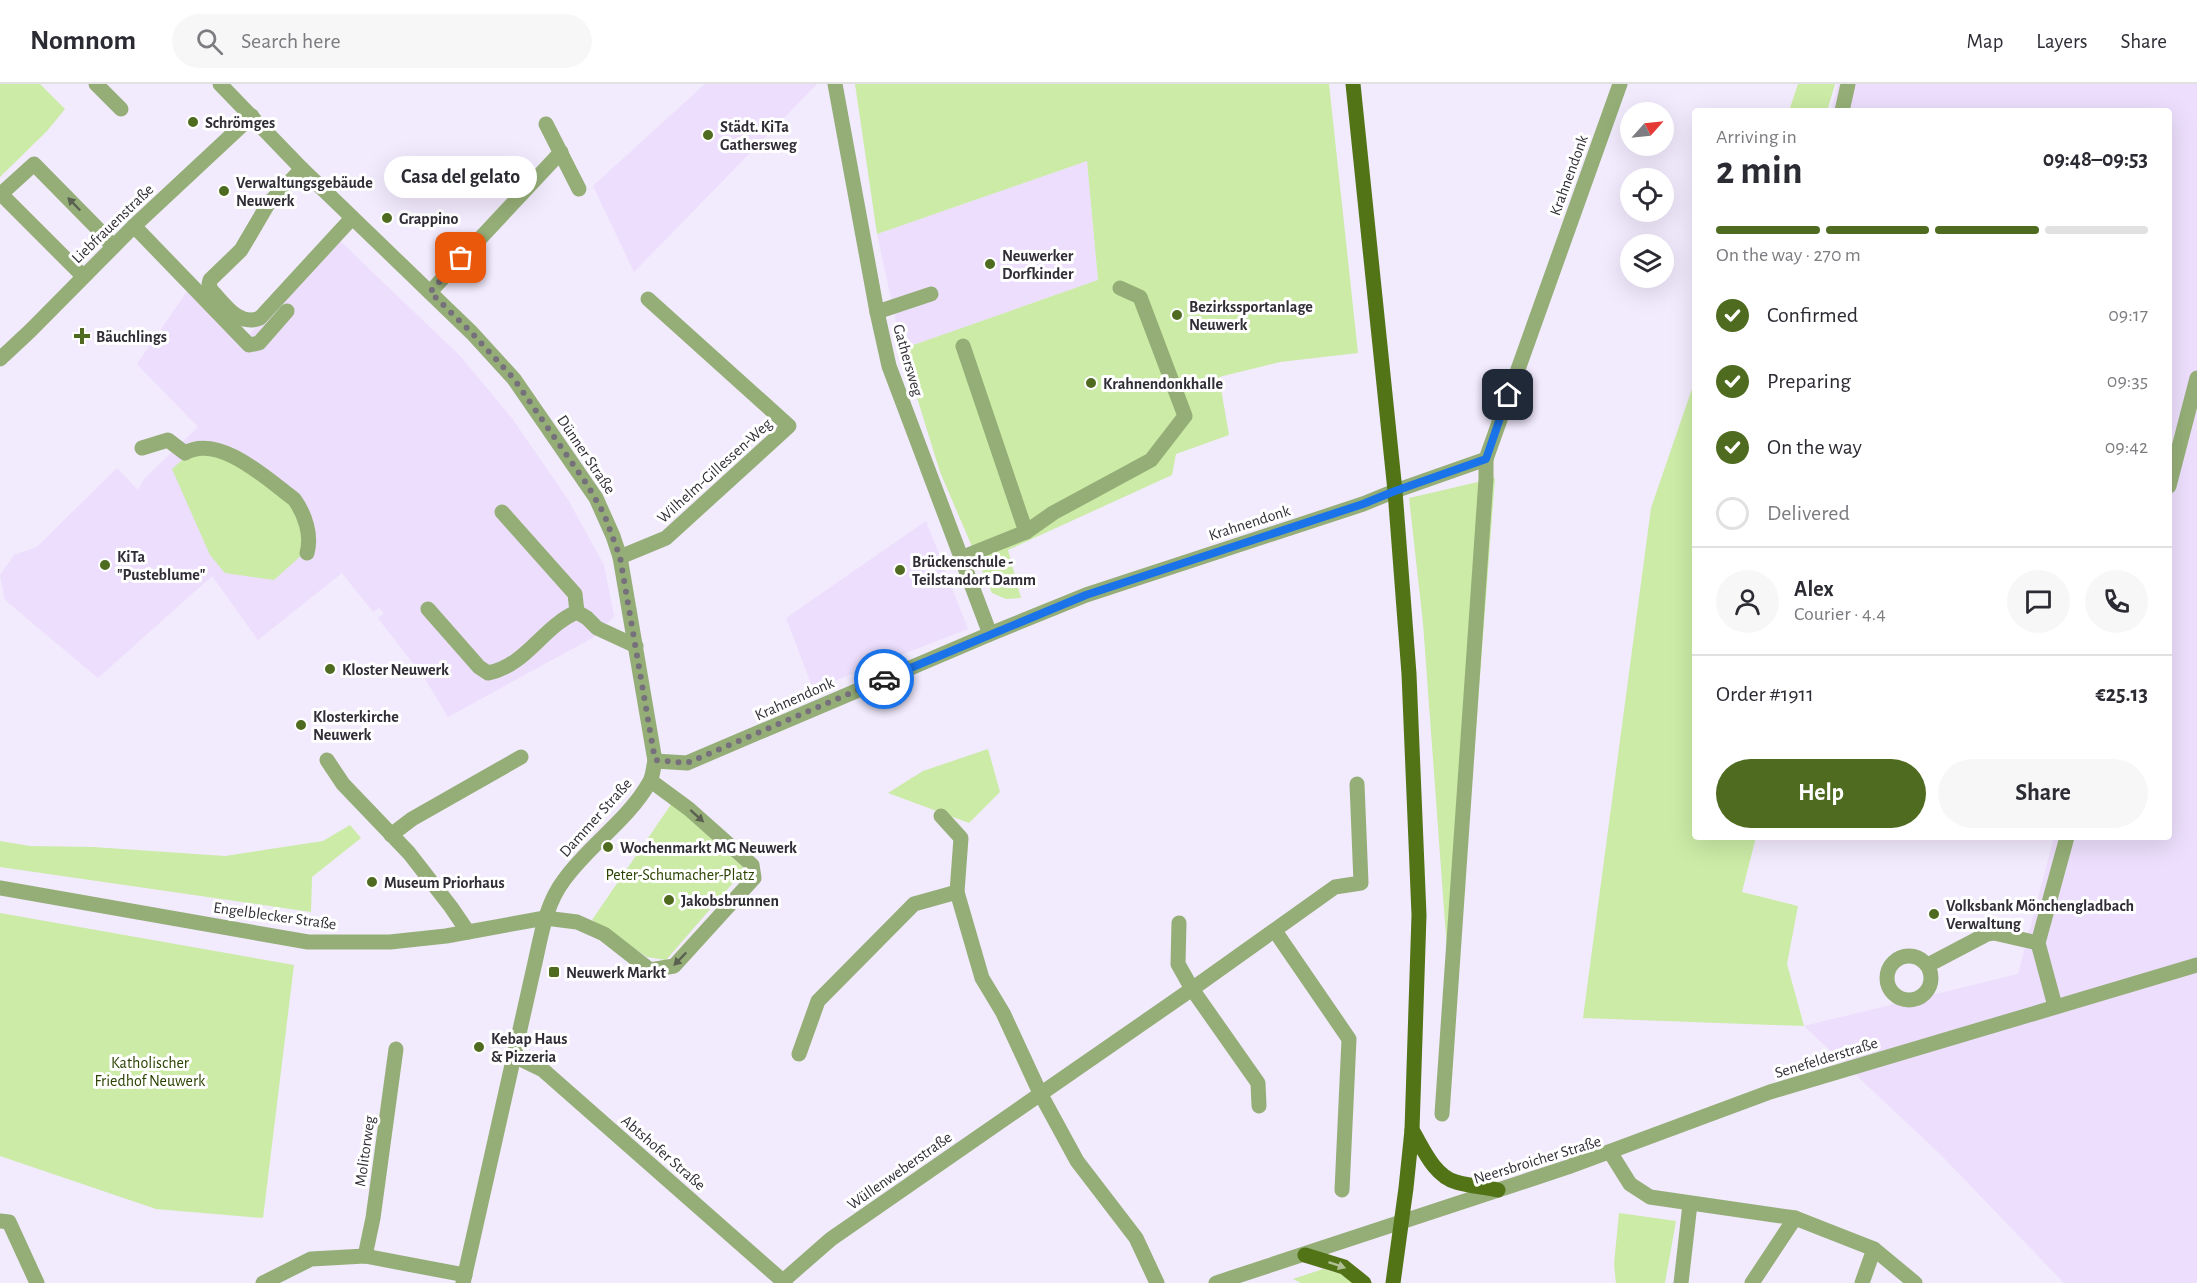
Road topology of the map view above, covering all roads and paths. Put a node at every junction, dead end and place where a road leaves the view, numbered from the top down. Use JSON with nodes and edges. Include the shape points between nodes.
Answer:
{"nodes":[{"id":1,"x":96,"y":84,"type":"edge"},
{"id":2,"x":220,"y":84,"type":"edge"},
{"id":3,"x":835,"y":84,"type":"edge"},
{"id":4,"x":1353,"y":84,"type":"edge"},
{"id":5,"x":1620,"y":84,"type":"edge"},
{"id":6,"x":1848,"y":84,"type":"edge"},
{"id":7,"x":1843,"y":108,"type":"edge"},
{"id":8,"x":121,"y":109,"type":"dead end"},
{"id":9,"x":252,"y":116,"type":"junction"},
{"id":10,"x":546,"y":124,"type":"dead end"},
{"id":11,"x":561,"y":152,"type":"junction"},
{"id":12,"x":302,"y":169,"type":"junction"},
{"id":13,"x":579,"y":189,"type":"dead end"},
{"id":14,"x":352,"y":218,"type":"junction"},
{"id":15,"x":134,"y":226,"type":"junction"},
{"id":16,"x":113,"y":247,"type":"junction"},
{"id":17,"x":83,"y":276,"type":"junction"},
{"id":18,"x":1120,"y":288,"type":"dead end"},
{"id":19,"x":430,"y":292,"type":"junction"},
{"id":20,"x":931,"y":294,"type":"dead end"},
{"id":21,"x":648,"y":299,"type":"dead end"},
{"id":22,"x":287,"y":311,"type":"dead end"},
{"id":23,"x":877,"y":312,"type":"junction"},
{"id":24,"x":963,"y":346,"type":"dead end"},
{"id":25,"x":0,"y":359,"type":"edge"},
{"id":26,"x":2197,"y":378,"type":"edge"},
{"id":27,"x":142,"y":447,"type":"dead end"},
{"id":28,"x":1486,"y":459,"type":"junction"},
{"id":29,"x":2172,"y":474,"type":"edge"},
{"id":30,"x":1395,"y":491,"type":"junction"},
{"id":31,"x":502,"y":512,"type":"dead end"},
{"id":32,"x":1026,"y":532,"type":"junction"},
{"id":33,"x":307,"y":553,"type":"dead end"},
{"id":34,"x":620,"y":557,"type":"junction"},
{"id":35,"x":961,"y":558,"type":"junction"},
{"id":36,"x":428,"y":609,"type":"dead end"},
{"id":37,"x":577,"y":612,"type":"junction"},
{"id":38,"x":990,"y":634,"type":"junction"},
{"id":39,"x":636,"y":646,"type":"junction"},
{"id":40,"x":520,"y":757,"type":"dead end"},
{"id":41,"x":327,"y":760,"type":"dead end"},
{"id":42,"x":655,"y":760,"type":"junction"},
{"id":43,"x":651,"y":781,"type":"junction"},
{"id":44,"x":1357,"y":784,"type":"dead end"},
{"id":45,"x":941,"y":816,"type":"dead end"},
{"id":46,"x":391,"y":835,"type":"junction"},
{"id":47,"x":2066,"y":840,"type":"edge"},
{"id":48,"x":0,"y":888,"type":"edge"},
{"id":49,"x":957,"y":892,"type":"junction"},
{"id":50,"x":545,"y":918,"type":"junction"},
{"id":51,"x":1179,"y":922,"type":"dead end"},
{"id":52,"x":1275,"y":931,"type":"junction"},
{"id":53,"x":468,"y":932,"type":"junction"},
{"id":54,"x":2038,"y":943,"type":"junction"},
{"id":55,"x":1928,"y":965,"type":"dead end"},
{"id":56,"x":2197,"y":965,"type":"edge"},
{"id":57,"x":1192,"y":989,"type":"junction"},
{"id":58,"x":2055,"y":1006,"type":"junction"},
{"id":59,"x":396,"y":1049,"type":"dead end"},
{"id":60,"x":799,"y":1054,"type":"dead end"},
{"id":61,"x":514,"y":1056,"type":"junction"},
{"id":62,"x":1040,"y":1093,"type":"junction"},
{"id":63,"x":1259,"y":1106,"type":"dead end"},
{"id":64,"x":1442,"y":1113,"type":"dead end"},
{"id":65,"x":1412,"y":1130,"type":"junction"},
{"id":66,"x":1610,"y":1152,"type":"junction"},
{"id":67,"x":1498,"y":1190,"type":"junction"},
{"id":68,"x":1342,"y":1191,"type":"dead end"},
{"id":69,"x":1690,"y":1204,"type":"junction"},
{"id":70,"x":1795,"y":1218,"type":"junction"},
{"id":71,"x":0,"y":1221,"type":"edge"},
{"id":72,"x":1400,"y":1223,"type":"junction"},
{"id":73,"x":1874,"y":1249,"type":"junction"},
{"id":74,"x":1305,"y":1255,"type":"junction"},
{"id":75,"x":365,"y":1256,"type":"junction"},
{"id":76,"x":464,"y":1279,"type":"edge"},
{"id":77,"x":784,"y":1282,"type":"edge"},
{"id":78,"x":38,"y":1283,"type":"edge"},
{"id":79,"x":263,"y":1283,"type":"edge"},
{"id":80,"x":1157,"y":1283,"type":"edge"},
{"id":81,"x":1216,"y":1283,"type":"edge"},
{"id":82,"x":1364,"y":1283,"type":"edge"},
{"id":83,"x":1393,"y":1283,"type":"edge"},
{"id":84,"x":1681,"y":1283,"type":"edge"},
{"id":85,"x":1752,"y":1283,"type":"edge"},
{"id":86,"x":1862,"y":1283,"type":"edge"},
{"id":87,"x":1915,"y":1283,"type":"edge"}],
"edges":[{"from":1,"to":8,"type":"street"},
{"from":2,"to":9,"type":"street","name":"Dünner Straße"},
{"from":3,"to":23,"type":"street","name":"Gathersweg"},
{"from":4,"to":30,"type":"main road"},
{"from":5,"to":28,"type":"street","name":"Krahnendonk"},
{"from":6,"to":7,"type":"street"},
{"from":9,"to":12,"type":"street","name":"Dünner Straße"},
{"from":9,"to":15,"type":"street","name":"Liebfrauenstraße"},
{"from":10,"to":11,"type":"street"},
{"from":11,"to":13,"type":"street"},
{"from":11,"to":19,"type":"street"},
{"from":12,"to":14,"type":"street","name":"Dünner Straße"},
{"from":12,"to":14,"type":"street","via":[[268,204],[242,250],[210,280],[211,290],[238,318],[260,318]]},
{"from":14,"to":19,"type":"street","name":"Dünner Straße"},
{"from":15,"to":16,"type":"street","name":"Liebfrauenstraße"},
{"from":15,"to":22,"type":"street","via":[[249,345],[259,343]]},
{"from":16,"to":17,"type":"street","name":"Liebfrauenstraße"},
{"from":16,"to":17,"type":"street","one_way":true,"via":[[34,164],[1,194]]},
{"from":17,"to":25,"type":"street","name":"Liebfrauenstraße"},
{"from":18,"to":32,"type":"street","via":[[1140,297],[1185,416],[1151,460]]},
{"from":19,"to":34,"type":"street","name":"Dünner Straße","via":[[514,379],[596,498]]},
{"from":20,"to":23,"type":"street"},
{"from":21,"to":34,"type":"street","name":"Wilhelm-Gillessen-Weg","via":[[789,426],[666,538]]},
{"from":23,"to":35,"type":"street","name":"Gathersweg","via":[[889,366]]},
{"from":24,"to":32,"type":"street"},
{"from":26,"to":29,"type":"street"},
{"from":27,"to":33,"type":"street","via":[[168,440],[185,453],[195,449],[222,451],[237,459],[294,499],[308,527]]},
{"from":28,"to":30,"type":"street","name":"Krahnendonk"},
{"from":28,"to":64,"type":"street"},
{"from":30,"to":38,"type":"street","name":"Krahnendonk","via":[[1096,592]]},
{"from":30,"to":65,"type":"main road","via":[[1409,674],[1419,915]]},
{"from":31,"to":37,"type":"street","via":[[575,594]]},
{"from":32,"to":35,"type":"street"},
{"from":34,"to":39,"type":"street","name":"Dünner Straße"},
{"from":35,"to":38,"type":"street","name":"Gathersweg"},
{"from":36,"to":37,"type":"street","via":[[488,673],[517,660]]},
{"from":37,"to":39,"type":"street","via":[[597,628]]},
{"from":38,"to":42,"type":"street","name":"Krahnendonk","via":[[687,763]]},
{"from":39,"to":42,"type":"street","name":"Dünner Straße"},
{"from":40,"to":46,"type":"street"},
{"from":41,"to":46,"type":"street","via":[[343,784]]},
{"from":42,"to":43,"type":"street","name":"Dünner Straße"},
{"from":43,"to":50,"type":"street","name":"Dammer Straße","via":[[628,812],[564,880]]},
{"from":43,"to":50,"type":"street","name":"Dammer Straße","one_way":true,"via":[[752,865],[753,878],[674,966],[650,970],[604,934],[577,922]]},
{"from":44,"to":52,"type":"street","name":"Wüllenweberstraße","via":[[1361,883],[1335,887]]},
{"from":45,"to":49,"type":"street","via":[[961,838]]},
{"from":46,"to":53,"type":"street"},
{"from":47,"to":54,"type":"street"},
{"from":48,"to":53,"type":"street","name":"Engelblecker Straße","via":[[308,942],[390,942]]},
{"from":49,"to":60,"type":"street","via":[[914,904],[818,1001]]},
{"from":49,"to":62,"type":"street","via":[[982,978]]},
{"from":50,"to":53,"type":"street","name":"Engelblecker Straße"},
{"from":50,"to":61,"type":"street","name":"Dammer Straße"},
{"from":51,"to":57,"type":"street","via":[[1178,963]]},
{"from":52,"to":57,"type":"street","name":"Wüllenweberstraße"},
{"from":52,"to":68,"type":"street","via":[[1349,1039]]},
{"from":54,"to":55,"type":"street","via":[[1987,934]]},
{"from":54,"to":58,"type":"street"},
{"from":56,"to":58,"type":"street","name":"Senefelderstraße"},
{"from":57,"to":62,"type":"street","name":"Wüllenweberstraße"},
{"from":57,"to":63,"type":"street","via":[[1257,1083]]},
{"from":58,"to":66,"type":"street","name":"Senefelderstraße","via":[[1770,1092]]},
{"from":59,"to":75,"type":"street","name":"Molitorweg"},
{"from":61,"to":76,"type":"street","name":"Dammer Straße"},
{"from":61,"to":77,"type":"street","name":"Abtshofer Straße","via":[[543,1070]]},
{"from":62,"to":77,"type":"street","name":"Wüllenweberstraße","via":[[831,1239]]},
{"from":62,"to":80,"type":"street","via":[[1077,1161],[1136,1238]]},
{"from":65,"to":67,"type":"main road","via":[[1442,1175],[1454,1182]]},
{"from":65,"to":72,"type":"main road"},
{"from":66,"to":67,"type":"street","name":"Neersbroicher Straße"},
{"from":66,"to":69,"type":"street","name":"Neersbroicher Straße","via":[[1630,1184],[1650,1197]]},
{"from":67,"to":72,"type":"street","name":"Neersbroicher Straße"},
{"from":69,"to":70,"type":"street","name":"Neersbroicher Straße"},
{"from":69,"to":84,"type":"street"},
{"from":70,"to":73,"type":"street","name":"Neersbroicher Straße"},
{"from":70,"to":85,"type":"street"},
{"from":71,"to":78,"type":"street","via":[[9,1222]]},
{"from":72,"to":74,"type":"street","name":"Neersbroicher Straße"},
{"from":72,"to":83,"type":"main road"},
{"from":73,"to":86,"type":"street"},
{"from":73,"to":87,"type":"street","name":"Neersbroicher Straße"},
{"from":74,"to":81,"type":"street","name":"Neersbroicher Straße"},
{"from":74,"to":82,"type":"main road","one_way":true,"via":[[1344,1266]]},
{"from":75,"to":76,"type":"street"},
{"from":75,"to":79,"type":"street","via":[[311,1259]]}]}
